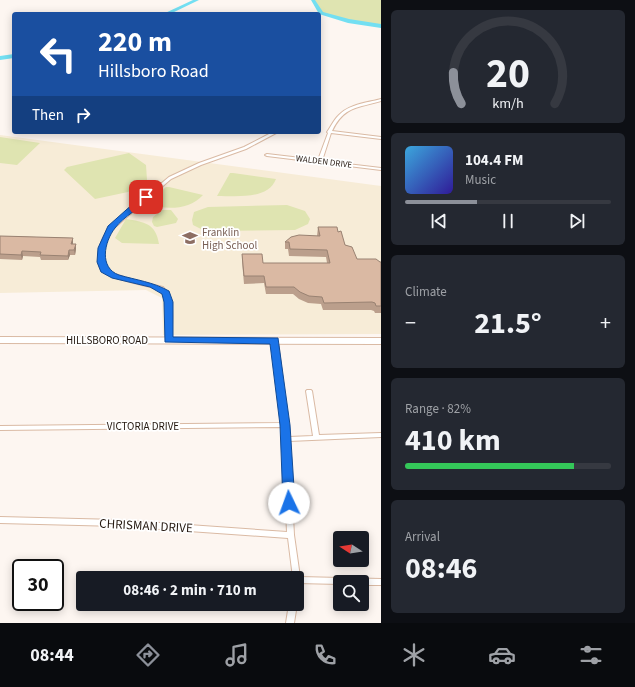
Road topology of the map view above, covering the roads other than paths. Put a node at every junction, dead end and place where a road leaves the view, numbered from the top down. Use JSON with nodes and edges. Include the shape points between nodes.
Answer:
{"nodes":[{"id":1,"x":381,"y":101,"type":"edge"},
{"id":2,"x":329,"y":132,"type":"junction"},
{"id":3,"x":272,"y":134,"type":"edge"},
{"id":4,"x":381,"y":138,"type":"edge"},
{"id":5,"x":268,"y":155,"type":"dead end"},
{"id":6,"x":320,"y":161,"type":"junction"},
{"id":7,"x":381,"y":168,"type":"edge"},
{"id":8,"x":0,"y":340,"type":"edge"},
{"id":9,"x":168,"y":340,"type":"junction"},
{"id":10,"x":275,"y":340,"type":"junction"},
{"id":11,"x":381,"y":341,"type":"edge"},
{"id":12,"x":309,"y":391,"type":"dead end"},
{"id":13,"x":285,"y":425,"type":"junction"},
{"id":14,"x":0,"y":428,"type":"edge"},
{"id":15,"x":381,"y":435,"type":"edge"},
{"id":16,"x":316,"y":437,"type":"junction"},
{"id":17,"x":286,"y":439,"type":"junction"},
{"id":18,"x":0,"y":520,"type":"edge"},
{"id":19,"x":291,"y":535,"type":"junction"},
{"id":20,"x":296,"y":571,"type":"edge"},
{"id":21,"x":304,"y":579,"type":"edge"},
{"id":22,"x":381,"y":582,"type":"edge"},
{"id":23,"x":292,"y":611,"type":"edge"},
{"id":24,"x":290,"y":623,"type":"edge"}],
"edges":[{"from":1,"to":2,"type":"street","via":[[354,107],[337,117]]},
{"from":2,"to":4,"type":"street"},
{"from":2,"to":6,"type":"street"},
{"from":3,"to":9,"type":"street","via":[[245,148],[170,178],[107,233],[101,252],[104,270],[115,276],[161,288],[166,292],[169,302]]},
{"from":5,"to":6,"type":"street","name":"WALDEN DRIVE"},
{"from":6,"to":7,"type":"street","name":"WALDEN DRIVE"},
{"from":8,"to":9,"type":"main road","name":"HILLSBORO ROAD"},
{"from":9,"to":10,"type":"main road","name":"HILLSBORO ROAD"},
{"from":10,"to":11,"type":"main road","name":"HILLSBORO ROAD"},
{"from":10,"to":13,"type":"street"},
{"from":12,"to":16,"type":"street"},
{"from":13,"to":14,"type":"street","name":"VICTORIA DRIVE"},
{"from":13,"to":17,"type":"street"},
{"from":15,"to":16,"type":"street"},
{"from":16,"to":17,"type":"street"},
{"from":17,"to":19,"type":"street"},
{"from":18,"to":19,"type":"street","name":"CHRISMAN DRIVE","via":[[118,524]]},
{"from":19,"to":20,"type":"street"},
{"from":21,"to":22,"type":"street"},
{"from":23,"to":24,"type":"street"}]}
